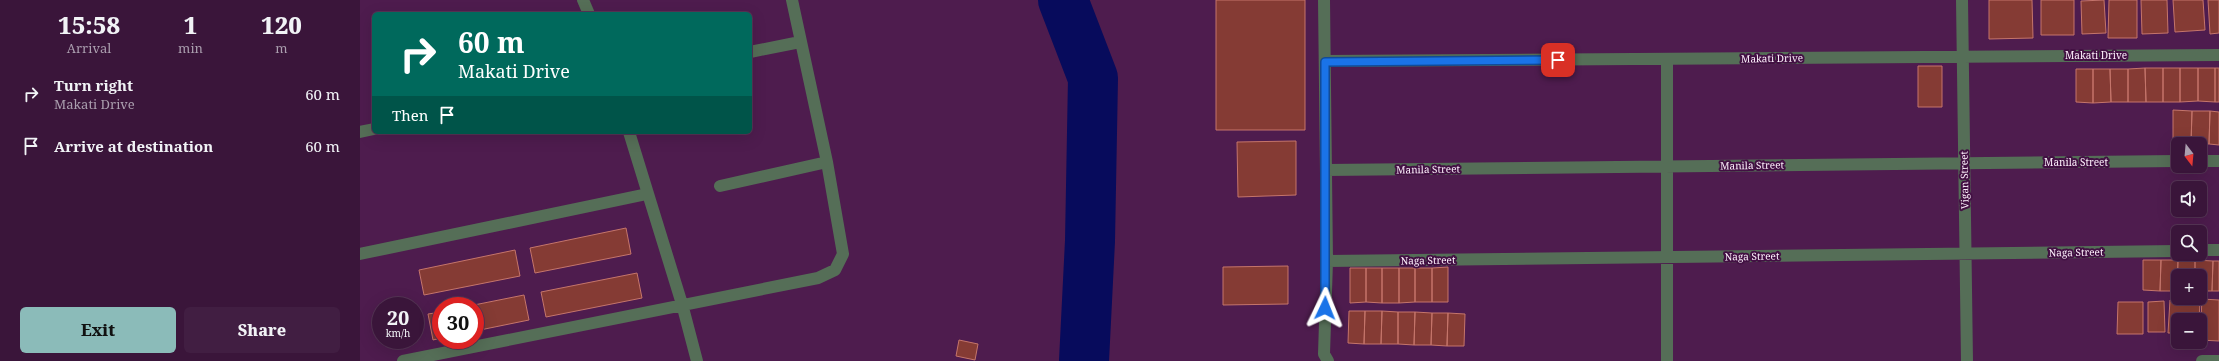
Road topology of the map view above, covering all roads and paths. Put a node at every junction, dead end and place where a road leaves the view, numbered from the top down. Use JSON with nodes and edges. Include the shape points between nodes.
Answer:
{"nodes":[{"id":1,"x":583,"y":0,"type":"edge"},
{"id":2,"x":792,"y":0,"type":"edge"},
{"id":3,"x":1324,"y":0,"type":"edge"},
{"id":4,"x":1962,"y":0,"type":"edge"},
{"id":5,"x":588,"y":12,"type":"edge"},
{"id":6,"x":800,"y":42,"type":"junction"},
{"id":7,"x":752,"y":52,"type":"edge"},
{"id":8,"x":2219,"y":55,"type":"edge"},
{"id":9,"x":1962,"y":56,"type":"junction"},
{"id":10,"x":1667,"y":59,"type":"junction"},
{"id":11,"x":1325,"y":62,"type":"junction"},
{"id":12,"x":372,"y":129,"type":"edge"},
{"id":13,"x":360,"y":132,"type":"edge"},
{"id":14,"x":630,"y":134,"type":"edge"},
{"id":15,"x":2171,"y":161,"type":"edge"},
{"id":16,"x":2207,"y":161,"type":"edge"},
{"id":17,"x":2219,"y":161,"type":"edge"},
{"id":18,"x":827,"y":162,"type":"junction"},
{"id":19,"x":1964,"y":163,"type":"junction"},
{"id":20,"x":1667,"y":166,"type":"junction"},
{"id":21,"x":1326,"y":170,"type":"junction"},
{"id":22,"x":720,"y":186,"type":"dead end"},
{"id":23,"x":647,"y":194,"type":"junction"},
{"id":24,"x":2207,"y":250,"type":"edge"},
{"id":25,"x":2219,"y":250,"type":"edge"},
{"id":26,"x":2171,"y":251,"type":"edge"},
{"id":27,"x":1965,"y":253,"type":"junction"},
{"id":28,"x":360,"y":254,"type":"edge"},
{"id":29,"x":1668,"y":257,"type":"junction"},
{"id":30,"x":1327,"y":261,"type":"junction"},
{"id":31,"x":682,"y":304,"type":"junction"},
{"id":32,"x":403,"y":361,"type":"edge"},
{"id":33,"x":697,"y":361,"type":"edge"},
{"id":34,"x":1328,"y":361,"type":"edge"},
{"id":35,"x":1668,"y":361,"type":"edge"},
{"id":36,"x":1967,"y":361,"type":"edge"},
{"id":37,"x":2202,"y":361,"type":"edge"},
{"id":38,"x":2219,"y":361,"type":"edge"}],
"edges":[{"from":1,"to":5,"type":"street"},
{"from":2,"to":6,"type":"street"},
{"from":3,"to":11,"type":"street"},
{"from":4,"to":9,"type":"street","name":"Vigan Street"},
{"from":6,"to":7,"type":"street"},
{"from":6,"to":18,"type":"street"},
{"from":8,"to":9,"type":"street","name":"Makati Drive"},
{"from":9,"to":10,"type":"street","name":"Makati Drive"},
{"from":9,"to":19,"type":"street","name":"Vigan Street"},
{"from":10,"to":11,"type":"street","name":"Makati Drive"},
{"from":10,"to":20,"type":"street"},
{"from":11,"to":21,"type":"street"},
{"from":12,"to":13,"type":"street"},
{"from":14,"to":23,"type":"street"},
{"from":15,"to":19,"type":"street","name":"Manila Street"},
{"from":16,"to":17,"type":"street"},
{"from":18,"to":22,"type":"street"},
{"from":18,"to":31,"type":"street","via":[[843,254],[835,270],[818,278]]},
{"from":19,"to":20,"type":"street","name":"Manila Street"},
{"from":19,"to":27,"type":"street","name":"Vigan Street"},
{"from":20,"to":21,"type":"street","name":"Manila Street"},
{"from":20,"to":29,"type":"street"},
{"from":21,"to":30,"type":"street"},
{"from":23,"to":28,"type":"street"},
{"from":23,"to":31,"type":"street"},
{"from":24,"to":25,"type":"street"},
{"from":26,"to":27,"type":"street","name":"Naga Street"},
{"from":27,"to":29,"type":"street","name":"Naga Street"},
{"from":27,"to":36,"type":"street","name":"Vigan Street"},
{"from":29,"to":30,"type":"street","name":"Naga Street"},
{"from":29,"to":35,"type":"street"},
{"from":30,"to":34,"type":"street","via":[[1324,354]]},
{"from":31,"to":32,"type":"street"},
{"from":31,"to":33,"type":"street"},
{"from":37,"to":38,"type":"street"}]}
